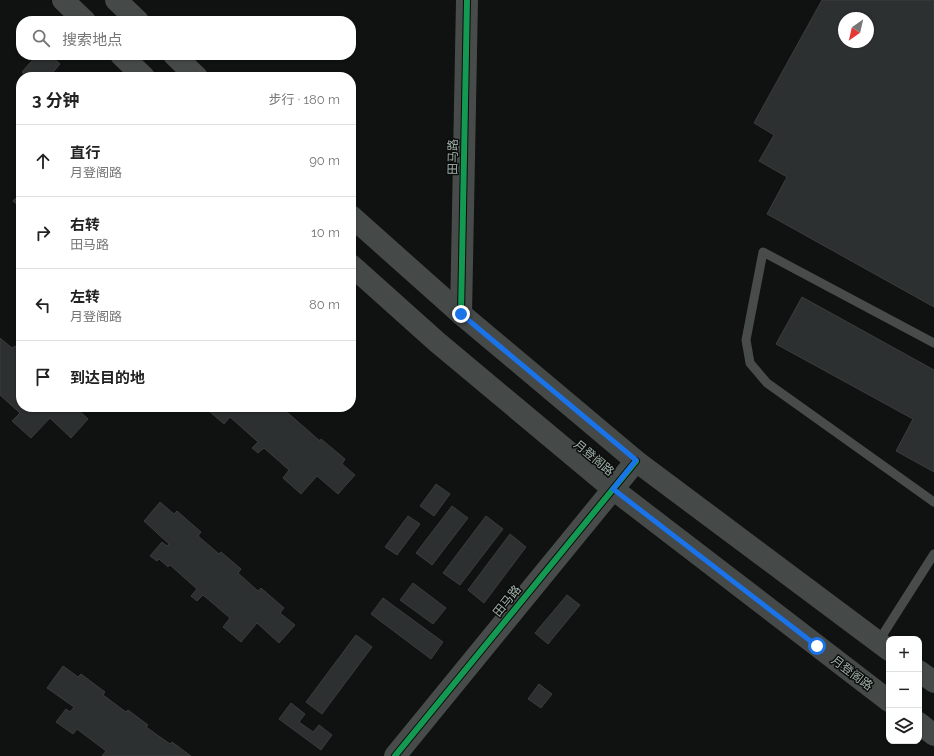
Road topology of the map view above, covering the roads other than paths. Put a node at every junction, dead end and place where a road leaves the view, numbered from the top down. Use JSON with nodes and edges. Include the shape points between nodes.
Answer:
{"nodes":[{"id":1,"x":63,"y":0,"type":"edge"},
{"id":2,"x":116,"y":0,"type":"edge"},
{"id":3,"x":467,"y":0,"type":"edge"},
{"id":4,"x":80,"y":16,"type":"edge"},
{"id":5,"x":133,"y":16,"type":"edge"},
{"id":6,"x":126,"y":60,"type":"edge"},
{"id":7,"x":179,"y":60,"type":"edge"},
{"id":8,"x":139,"y":72,"type":"edge"},
{"id":9,"x":192,"y":72,"type":"edge"},
{"id":10,"x":356,"y":220,"type":"edge"},
{"id":11,"x":356,"y":269,"type":"edge"},
{"id":12,"x":461,"y":314,"type":"junction"},
{"id":13,"x":934,"y":343,"type":"edge"},
{"id":14,"x":636,"y":460,"type":"junction"},
{"id":15,"x":613,"y":489,"type":"junction"},
{"id":16,"x":934,"y":502,"type":"edge"},
{"id":17,"x":934,"y":554,"type":"edge"},
{"id":18,"x":884,"y":646,"type":"edge"},
{"id":19,"x":920,"y":672,"type":"edge"},
{"id":20,"x":934,"y":682,"type":"edge"},
{"id":21,"x":886,"y":699,"type":"edge"},
{"id":22,"x":922,"y":725,"type":"edge"},
{"id":23,"x":934,"y":735,"type":"edge"},
{"id":24,"x":395,"y":756,"type":"edge"}],
"edges":[{"from":1,"to":4,"type":"main road"},
{"from":2,"to":5,"type":"main road"},
{"from":3,"to":12,"type":"street","name":"田马路"},
{"from":6,"to":8,"type":"main road"},
{"from":7,"to":9,"type":"main road"},
{"from":10,"to":12,"type":"main road","name":"月登阁路"},
{"from":11,"to":15,"type":"main road","name":"月登阁路","via":[[437,342]]},
{"from":12,"to":14,"type":"main road","name":"月登阁路"},
{"from":13,"to":16,"type":"lane","via":[[763,252],[746,340],[750,362],[767,382]]},
{"from":14,"to":15,"type":"street","name":"田马路"},
{"from":14,"to":18,"type":"main road","name":"月登阁路"},
{"from":15,"to":21,"type":"main road","name":"月登阁路"},
{"from":15,"to":24,"type":"street","name":"田马路"},
{"from":17,"to":18,"type":"lane"},
{"from":19,"to":20,"type":"main road"},
{"from":22,"to":23,"type":"main road"}]}
